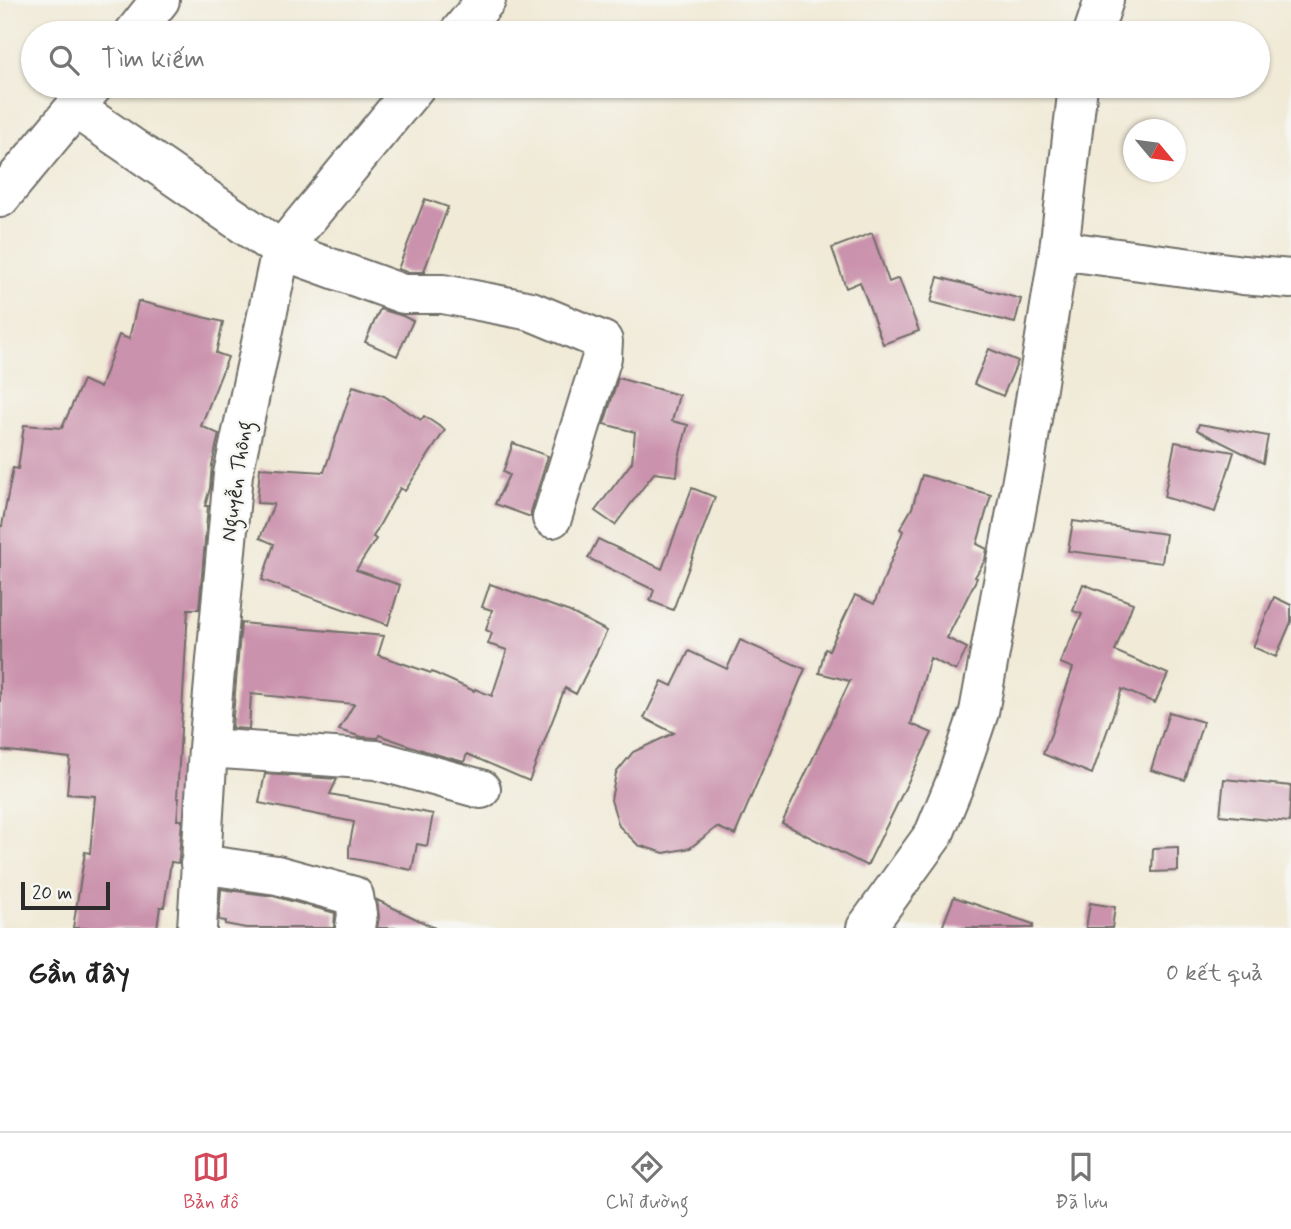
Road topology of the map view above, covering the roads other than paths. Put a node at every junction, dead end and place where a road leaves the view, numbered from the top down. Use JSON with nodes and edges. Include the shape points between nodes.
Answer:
{"nodes":[{"id":1,"x":160,"y":0,"type":"edge"},
{"id":2,"x":486,"y":0,"type":"edge"},
{"id":3,"x":1104,"y":0,"type":"edge"},
{"id":4,"x":143,"y":21,"type":"edge"},
{"id":5,"x":469,"y":21,"type":"edge"},
{"id":6,"x":1097,"y":21,"type":"edge"},
{"id":7,"x":83,"y":98,"type":"edge"},
{"id":8,"x":85,"y":98,"type":"edge"},
{"id":9,"x":406,"y":98,"type":"edge"},
{"id":10,"x":1077,"y":98,"type":"edge"},
{"id":11,"x":0,"y":198,"type":"edge"},
{"id":12,"x":281,"y":250,"type":"junction"},
{"id":13,"x":1059,"y":250,"type":"junction"},
{"id":14,"x":1291,"y":279,"type":"edge"},
{"id":15,"x":552,"y":518,"type":"dead end"},
{"id":16,"x":208,"y":748,"type":"junction"},
{"id":17,"x":481,"y":789,"type":"dead end"},
{"id":18,"x":200,"y":864,"type":"junction"},
{"id":19,"x":201,"y":927,"type":"edge"},
{"id":20,"x":355,"y":928,"type":"edge"},
{"id":21,"x":866,"y":928,"type":"edge"}],
"edges":[{"from":1,"to":4,"type":"street"},
{"from":2,"to":5,"type":"street"},
{"from":3,"to":6,"type":"street"},
{"from":7,"to":11,"type":"street"},
{"from":8,"to":12,"type":"street"},
{"from":9,"to":12,"type":"street","name":"Nguyễn Thông"},
{"from":10,"to":13,"type":"street"},
{"from":12,"to":15,"type":"street","via":[[404,294],[443,294],[531,312],[603,341]]},
{"from":12,"to":16,"type":"street","name":"Nguyễn Thông","via":[[233,474]]},
{"from":13,"to":14,"type":"street"},
{"from":13,"to":21,"type":"street","via":[[1026,464],[979,712],[934,834]]},
{"from":16,"to":17,"type":"street","via":[[376,760]]},
{"from":16,"to":18,"type":"street","name":"Nguyễn Thông"},
{"from":18,"to":19,"type":"street","name":"Nguyễn Thông"},
{"from":18,"to":20,"type":"street","via":[[277,875],[354,896]]}]}
